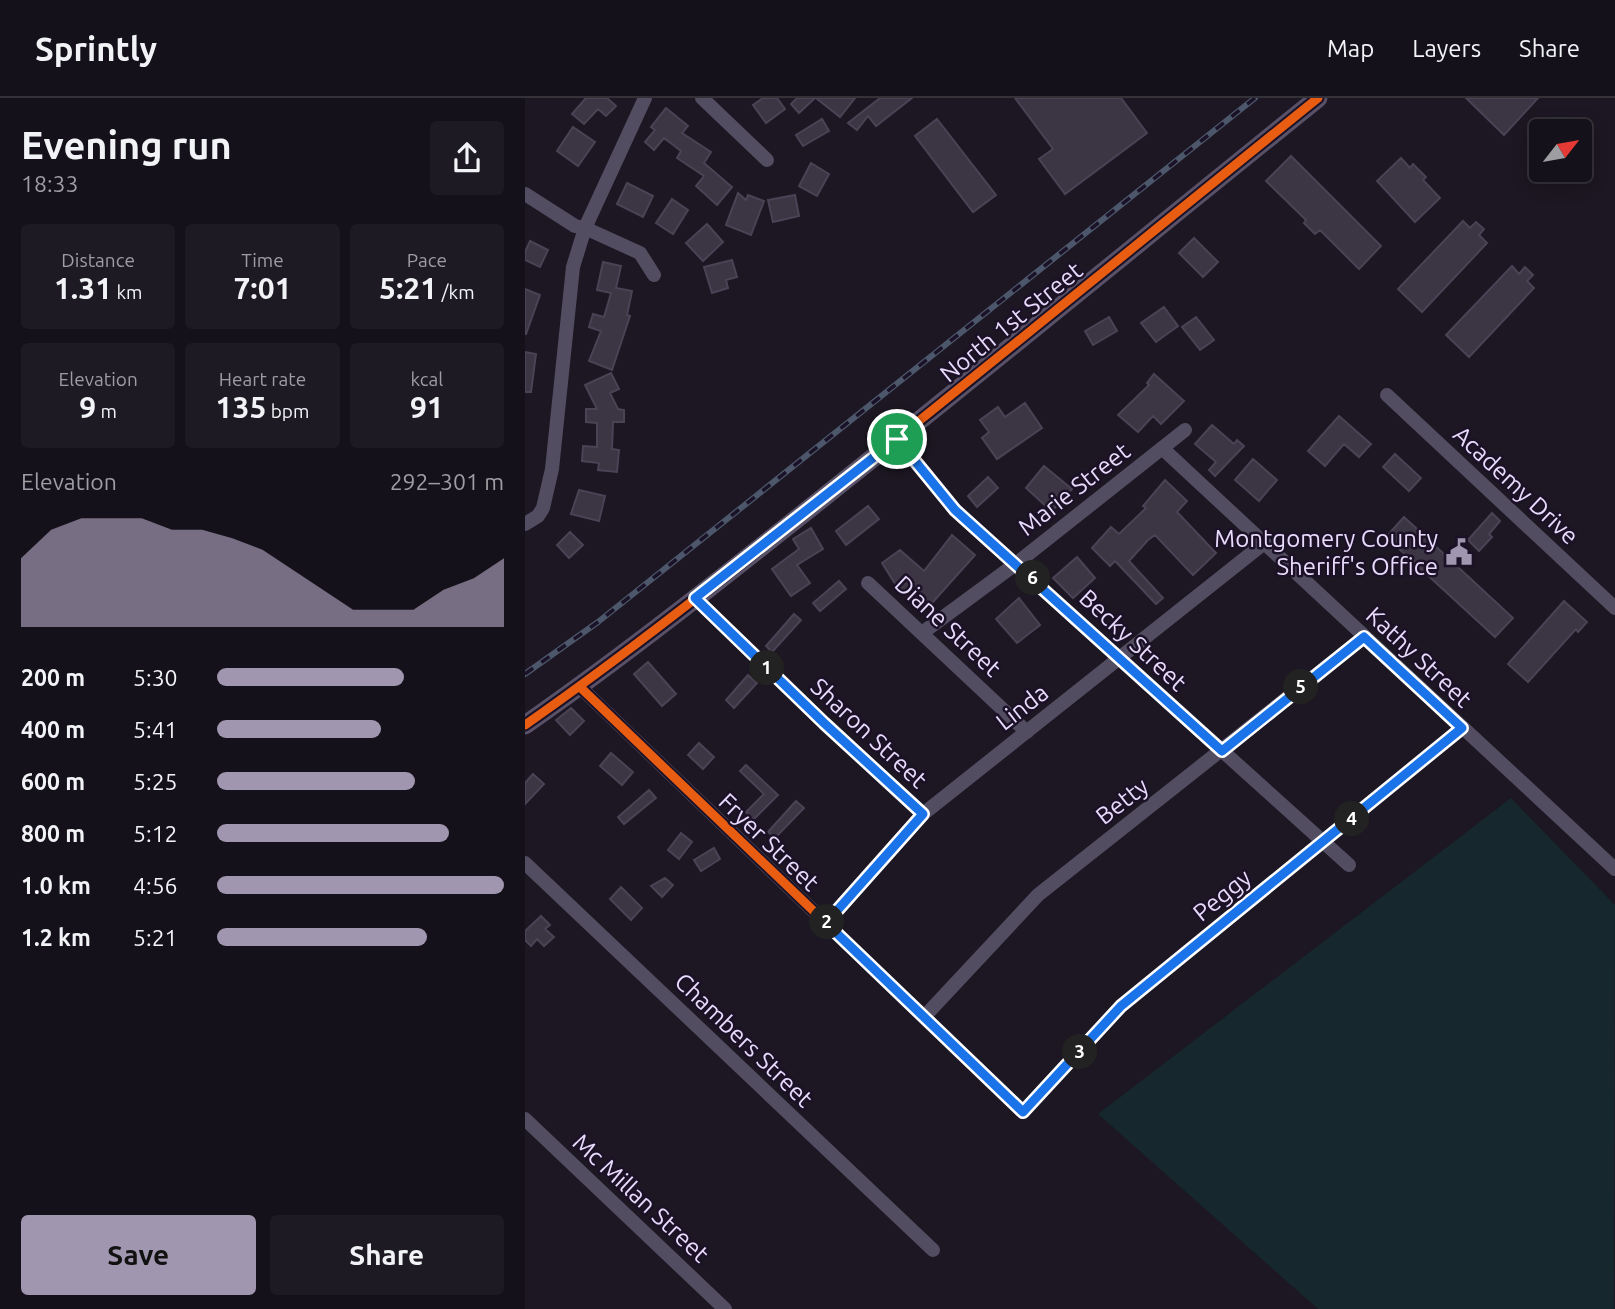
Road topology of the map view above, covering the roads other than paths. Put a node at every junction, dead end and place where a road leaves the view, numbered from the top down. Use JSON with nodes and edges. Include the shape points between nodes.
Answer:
{"nodes":[{"id":1,"x":645,"y":98,"type":"edge"},
{"id":2,"x":702,"y":98,"type":"edge"},
{"id":3,"x":1318,"y":98,"type":"edge"},
{"id":4,"x":767,"y":160,"type":"dead end"},
{"id":5,"x":525,"y":194,"type":"edge"},
{"id":6,"x":585,"y":228,"type":"junction"},
{"id":7,"x":655,"y":275,"type":"dead end"},
{"id":8,"x":1387,"y":395,"type":"dead end"},
{"id":9,"x":1185,"y":430,"type":"dead end"},
{"id":10,"x":897,"y":439,"type":"junction"},
{"id":11,"x":1162,"y":448,"type":"junction"},
{"id":12,"x":525,"y":524,"type":"edge"},
{"id":13,"x":1263,"y":544,"type":"junction"},
{"id":14,"x":1017,"y":563,"type":"junction"},
{"id":15,"x":868,"y":583,"type":"dead end"},
{"id":16,"x":695,"y":598,"type":"junction"},
{"id":17,"x":1615,"y":608,"type":"edge"},
{"id":18,"x":922,"y":633,"type":"junction"},
{"id":19,"x":1364,"y":637,"type":"junction"},
{"id":20,"x":1120,"y":659,"type":"junction"},
{"id":21,"x":580,"y":687,"type":"junction"},
{"id":22,"x":525,"y":725,"type":"edge"},
{"id":23,"x":1462,"y":728,"type":"junction"},
{"id":24,"x":1027,"y":732,"type":"junction"},
{"id":25,"x":1222,"y":751,"type":"junction"},
{"id":26,"x":923,"y":814,"type":"junction"},
{"id":27,"x":1325,"y":841,"type":"junction"},
{"id":28,"x":525,"y":863,"type":"edge"},
{"id":29,"x":1349,"y":864,"type":"dead end"},
{"id":30,"x":1615,"y":869,"type":"edge"},
{"id":31,"x":826,"y":923,"type":"junction"},
{"id":32,"x":924,"y":1017,"type":"junction"},
{"id":33,"x":1023,"y":1112,"type":"joint"},
{"id":34,"x":525,"y":1119,"type":"edge"},
{"id":35,"x":933,"y":1251,"type":"dead end"},
{"id":36,"x":725,"y":1309,"type":"edge"}],
"edges":[{"from":1,"to":6,"type":"street"},
{"from":2,"to":4,"type":"street"},
{"from":3,"to":10,"type":"street","name":"North 1st Street"},
{"from":5,"to":6,"type":"street"},
{"from":6,"to":7,"type":"street","via":[[640,253]]},
{"from":6,"to":12,"type":"street","via":[[573,267],[552,469],[543,509]]},
{"from":8,"to":17,"type":"street","name":"Academy Drive"},
{"from":9,"to":11,"type":"street","name":"Marie Street"},
{"from":10,"to":14,"type":"street","name":"Becky Street","via":[[955,510]]},
{"from":10,"to":16,"type":"street","name":"North 1st Street"},
{"from":11,"to":13,"type":"street","name":"Kathy Street"},
{"from":11,"to":14,"type":"street","name":"Marie Street"},
{"from":13,"to":19,"type":"street","name":"Kathy Street"},
{"from":13,"to":20,"type":"street","name":"Linda"},
{"from":14,"to":18,"type":"street","name":"Marie Street"},
{"from":14,"to":20,"type":"street","name":"Becky Street"},
{"from":15,"to":18,"type":"street","name":"Diane Street"},
{"from":16,"to":21,"type":"street","name":"North 1st Street"},
{"from":16,"to":26,"type":"street","name":"Sharon Street"},
{"from":18,"to":24,"type":"street","name":"Diane Street"},
{"from":19,"to":23,"type":"street","name":"Kathy Street"},
{"from":19,"to":25,"type":"street","name":"Betty"},
{"from":20,"to":24,"type":"street","name":"Linda"},
{"from":20,"to":25,"type":"street","name":"Becky Street"},
{"from":21,"to":22,"type":"street","name":"North 1st Street"},
{"from":21,"to":31,"type":"street","name":"Fryer Street"},
{"from":23,"to":27,"type":"street","name":"Peggy"},
{"from":23,"to":30,"type":"street","name":"Kathy Street"},
{"from":24,"to":26,"type":"street","name":"Linda"},
{"from":25,"to":27,"type":"street","name":"Becky Street"},
{"from":25,"to":32,"type":"street","name":"Betty","via":[[1038,895]]},
{"from":26,"to":31,"type":"street","name":"Linda"},
{"from":27,"to":29,"type":"street","name":"Becky Street"},
{"from":27,"to":33,"type":"street","name":"Peggy","via":[[1121,1006]]},
{"from":28,"to":35,"type":"street","name":"Chambers Street"},
{"from":31,"to":32,"type":"street","name":"Fryer Street"},
{"from":32,"to":33,"type":"street","name":"Fryer Street"},
{"from":34,"to":36,"type":"street","name":"Mc Millan Street"}]}
